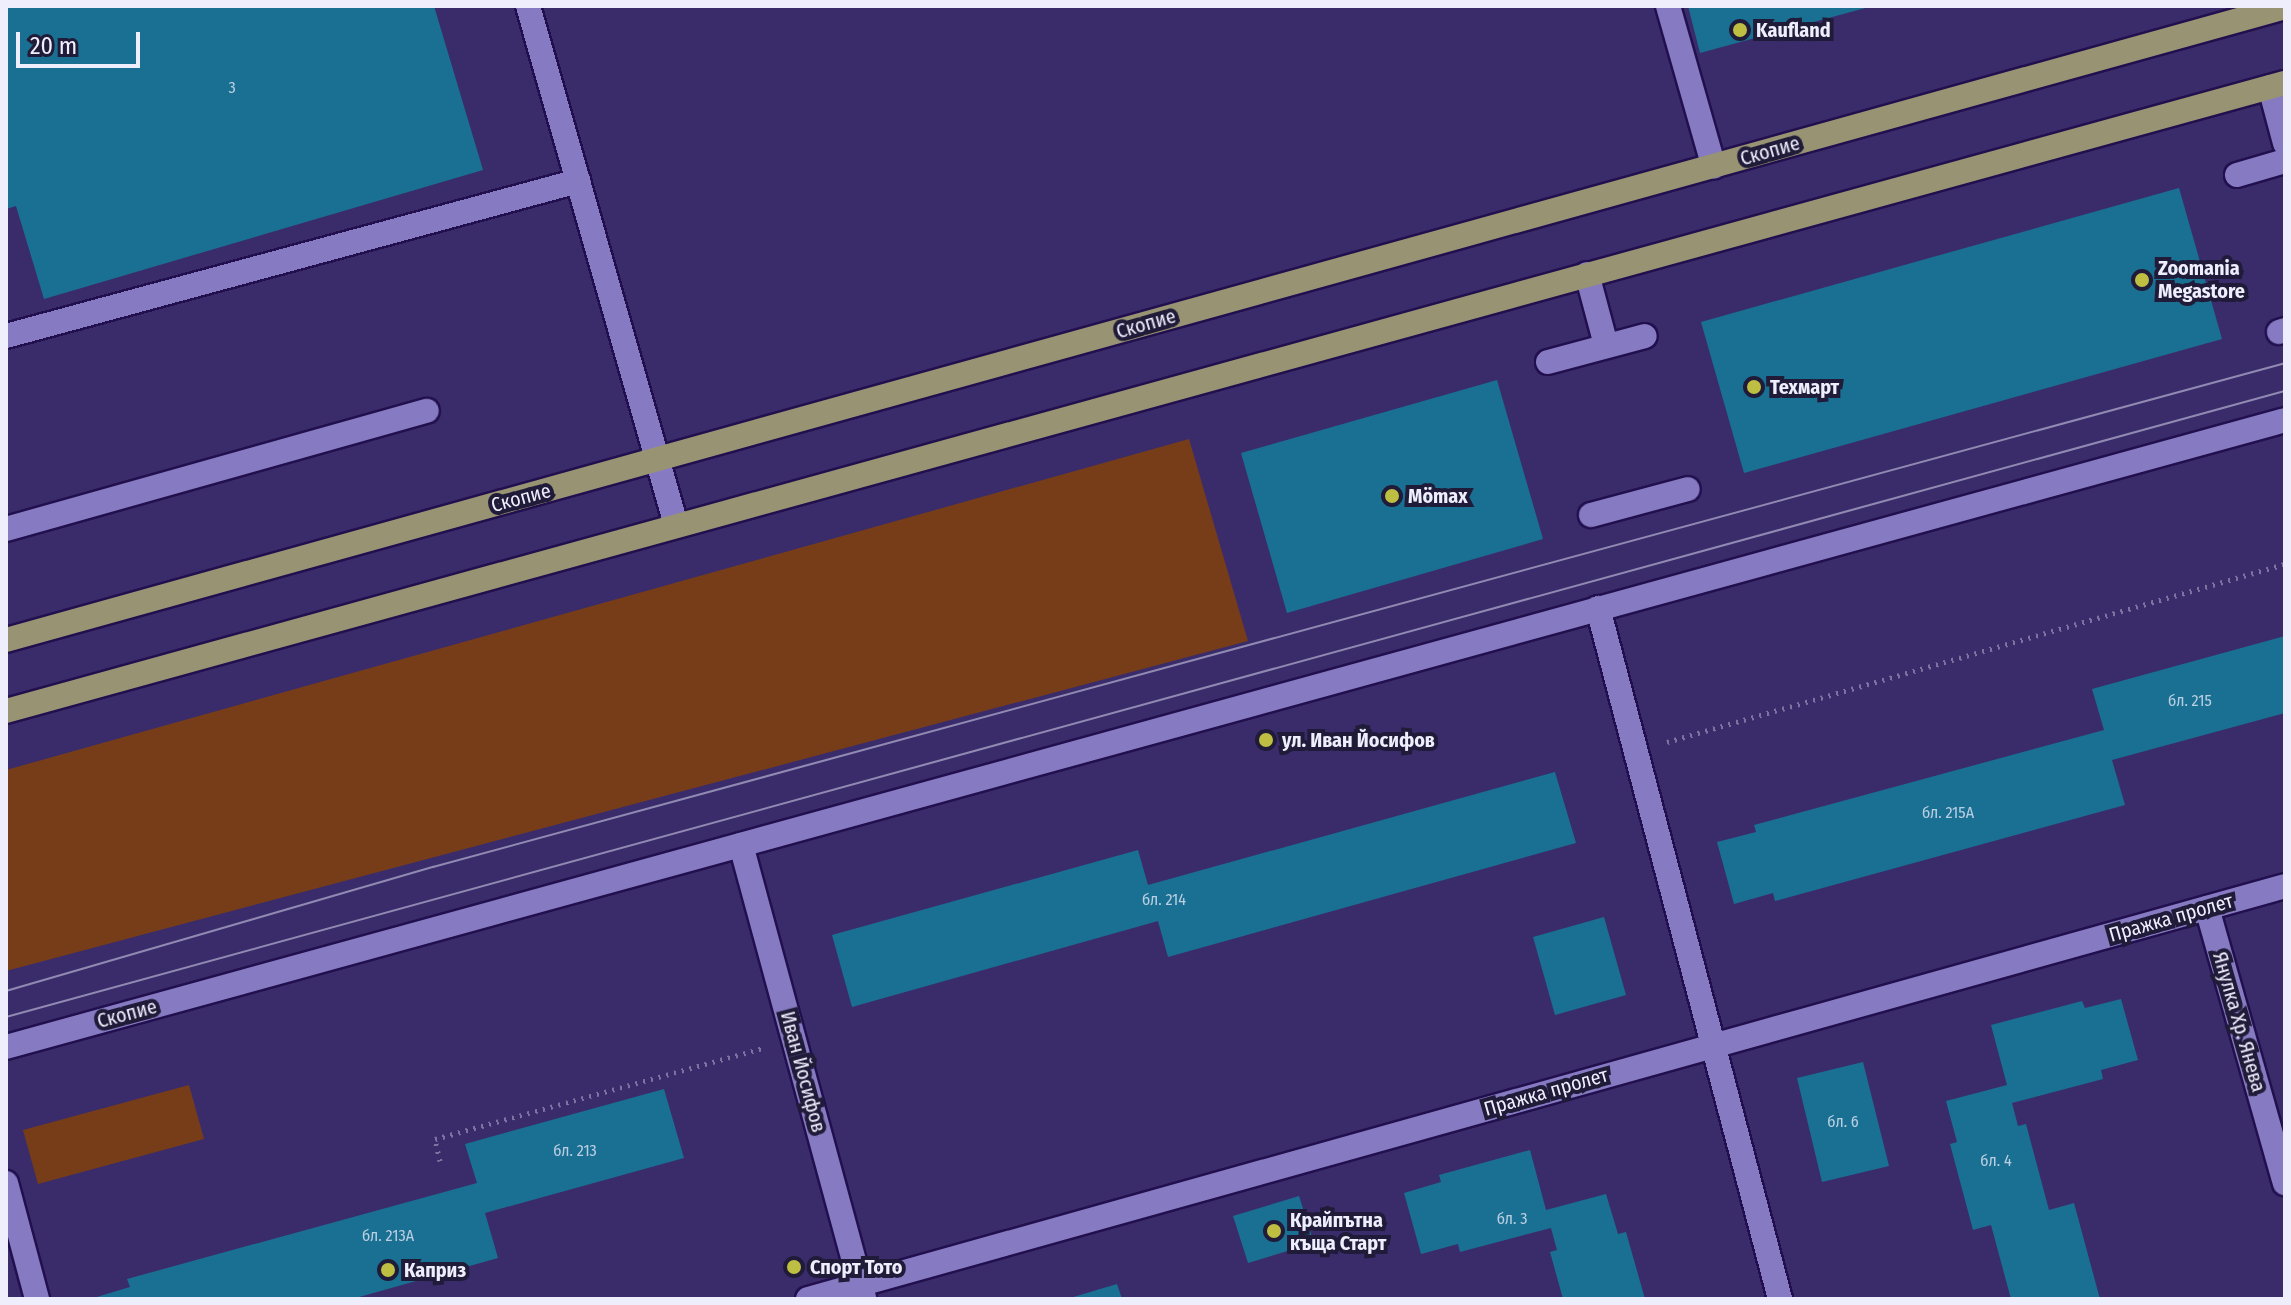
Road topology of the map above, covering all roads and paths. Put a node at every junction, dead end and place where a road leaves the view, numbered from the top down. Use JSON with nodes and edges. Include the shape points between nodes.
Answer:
{"nodes":[{"id":1,"x":528,"y":6,"type":"edge"},
{"id":2,"x":1668,"y":6,"type":"edge"},
{"id":3,"x":2285,"y":7,"type":"edge"},
{"id":4,"x":2278,"y":85,"type":"edge"},
{"id":5,"x":2285,"y":143,"type":"edge"},
{"id":6,"x":2285,"y":161,"type":"edge"},
{"id":7,"x":1714,"y":167,"type":"junction"},
{"id":8,"x":2237,"y":175,"type":"dead end"},
{"id":9,"x":578,"y":181,"type":"junction"},
{"id":10,"x":1587,"y":274,"type":"junction"},
{"id":11,"x":6,"y":336,"type":"edge"},
{"id":12,"x":1645,"y":336,"type":"dead end"},
{"id":13,"x":1606,"y":345,"type":"junction"},
{"id":14,"x":1548,"y":362,"type":"dead end"},
{"id":15,"x":427,"y":411,"type":"dead end"},
{"id":16,"x":2285,"y":420,"type":"edge"},
{"id":17,"x":657,"y":460,"type":"junction"},
{"id":18,"x":1688,"y":489,"type":"dead end"},
{"id":19,"x":1591,"y":515,"type":"dead end"},
{"id":20,"x":676,"y":525,"type":"junction"},
{"id":21,"x":6,"y":529,"type":"edge"},
{"id":22,"x":2285,"y":564,"type":"edge"},
{"id":23,"x":1598,"y":608,"type":"junction"},
{"id":24,"x":6,"y":640,"type":"edge"},
{"id":25,"x":6,"y":711,"type":"edge"},
{"id":26,"x":1638,"y":750,"type":"junction"},
{"id":27,"x":741,"y":845,"type":"junction"},
{"id":28,"x":2285,"y":886,"type":"edge"},
{"id":29,"x":2207,"y":908,"type":"junction"},
{"id":30,"x":795,"y":1039,"type":"junction"},
{"id":31,"x":1716,"y":1045,"type":"junction"},
{"id":32,"x":6,"y":1047,"type":"edge"},
{"id":33,"x":440,"y":1161,"type":"dead end"},
{"id":34,"x":6,"y":1183,"type":"edge"},
{"id":35,"x":2285,"y":1183,"type":"edge"},
{"id":36,"x":862,"y":1292,"type":"edge"},
{"id":37,"x":37,"y":1299,"type":"edge"},
{"id":38,"x":808,"y":1299,"type":"edge"},
{"id":39,"x":1780,"y":1299,"type":"edge"}],
"edges":[{"from":1,"to":9,"type":"street"},
{"from":2,"to":7,"type":"street"},
{"from":3,"to":7,"type":"main road","name":"Скопие"},
{"from":4,"to":5,"type":"street"},
{"from":4,"to":10,"type":"main road"},
{"from":6,"to":8,"type":"street"},
{"from":7,"to":17,"type":"main road","name":"Скопие"},
{"from":9,"to":11,"type":"street"},
{"from":9,"to":17,"type":"street"},
{"from":10,"to":13,"type":"street"},
{"from":10,"to":20,"type":"main road"},
{"from":12,"to":13,"type":"street"},
{"from":13,"to":14,"type":"street"},
{"from":15,"to":21,"type":"street"},
{"from":16,"to":23,"type":"street","name":"Скопие"},
{"from":17,"to":20,"type":"street"},
{"from":17,"to":24,"type":"main road","name":"Скопие"},
{"from":18,"to":19,"type":"street"},
{"from":20,"to":25,"type":"main road"},
{"from":22,"to":26,"type":"path"},
{"from":23,"to":26,"type":"street"},
{"from":23,"to":27,"type":"street","name":"Скопие"},
{"from":26,"to":31,"type":"street"},
{"from":27,"to":30,"type":"street","name":"Иван Йосифов"},
{"from":27,"to":32,"type":"street","name":"Скопие"},
{"from":28,"to":29,"type":"street","name":"Пражка пролет"},
{"from":29,"to":31,"type":"street","name":"Пражка пролет"},
{"from":29,"to":35,"type":"street","name":"Янулка Хр. Янева"},
{"from":30,"to":33,"type":"path","via":[[435,1139]]},
{"from":30,"to":36,"type":"street","name":"Иван Йосифов"},
{"from":31,"to":36,"type":"street","name":"Пражка пролет"},
{"from":31,"to":39,"type":"street"},
{"from":34,"to":37,"type":"street"},
{"from":36,"to":38,"type":"street","name":"Пражка пролет"}]}
